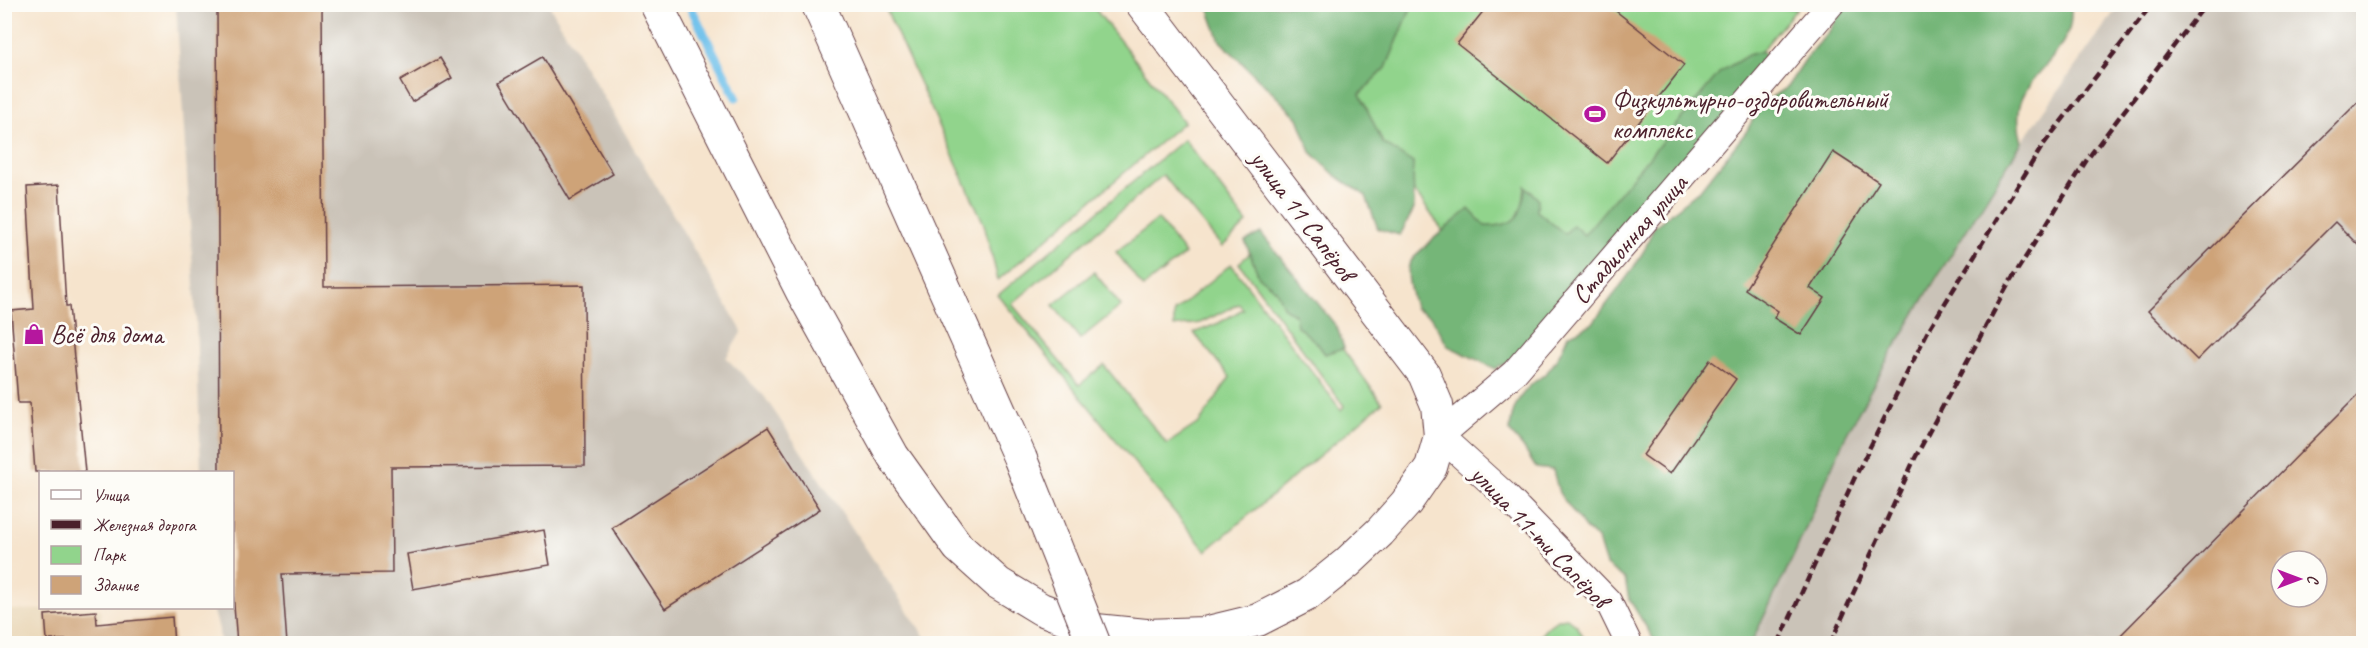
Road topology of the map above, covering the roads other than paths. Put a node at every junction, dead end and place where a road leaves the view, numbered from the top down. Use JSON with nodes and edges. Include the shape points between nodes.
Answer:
{"nodes":[{"id":1,"x":656,"y":4,"type":"edge"},
{"id":2,"x":818,"y":4,"type":"edge"},
{"id":3,"x":834,"y":4,"type":"edge"},
{"id":4,"x":1142,"y":4,"type":"edge"},
{"id":5,"x":1831,"y":4,"type":"edge"},
{"id":6,"x":855,"y":86,"type":"junction"},
{"id":7,"x":1440,"y":436,"type":"junction"},
{"id":8,"x":1094,"y":644,"type":"edge"},
{"id":9,"x":1629,"y":644,"type":"edge"}],
"edges":[{"from":1,"to":7,"type":"street","via":[[802,292],[893,456],[958,547],[998,584],[1041,609],[1096,630],[1146,635],[1204,633],[1258,620],[1307,595],[1380,532],[1431,467]]},
{"from":2,"to":6,"type":"main road"},
{"from":3,"to":6,"type":"street"},
{"from":4,"to":7,"type":"street","name":"улица 11 Сапёров","via":[[1424,374],[1437,405]]},
{"from":5,"to":7,"type":"street","name":"Стадионная улица","via":[[1514,373]]},
{"from":6,"to":8,"type":"main road","bridge":true,"via":[[1020,458]]},
{"from":7,"to":9,"type":"street","name":"улица 11-ти Сапёров","via":[[1504,494],[1608,601]]}]}
